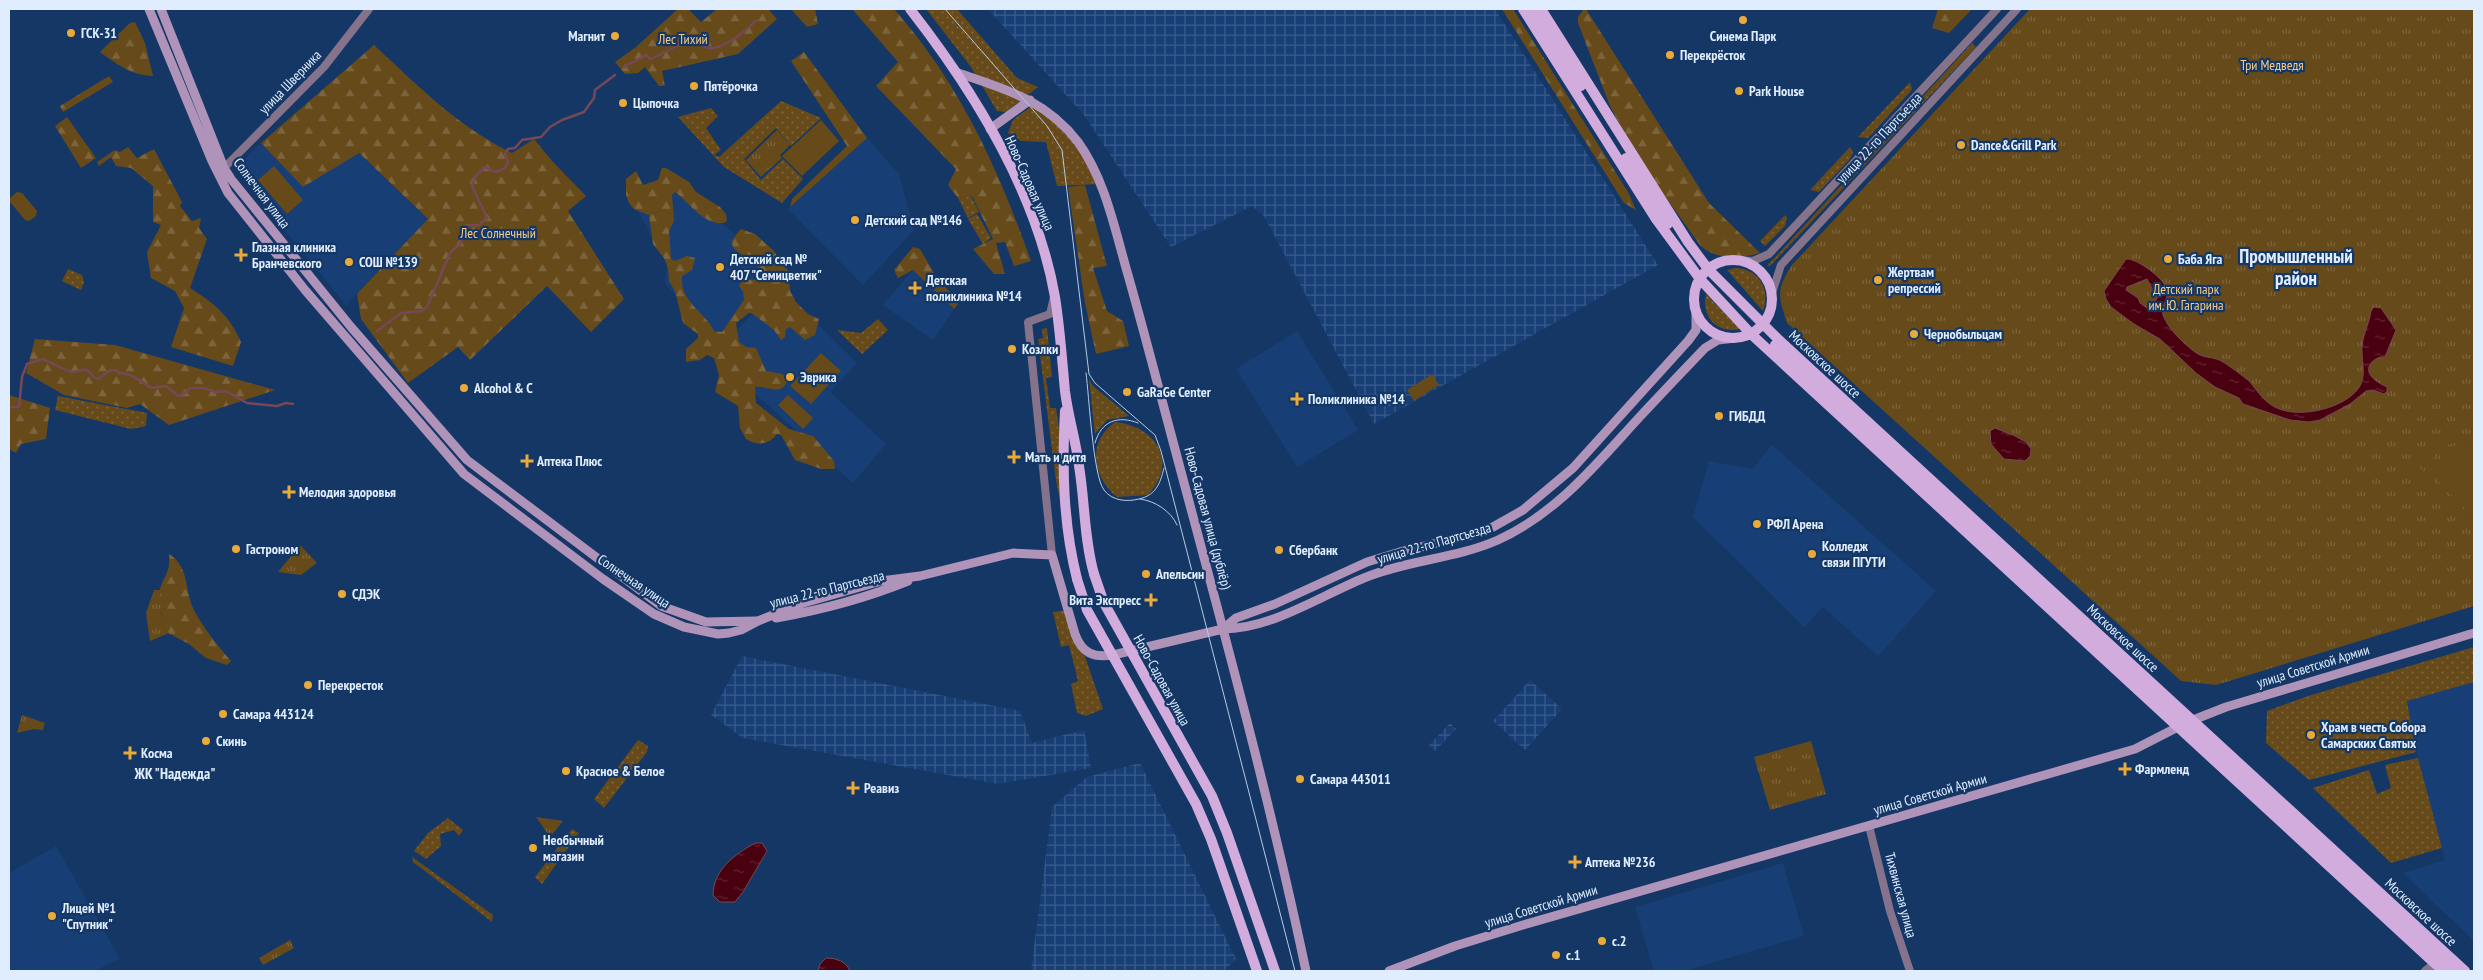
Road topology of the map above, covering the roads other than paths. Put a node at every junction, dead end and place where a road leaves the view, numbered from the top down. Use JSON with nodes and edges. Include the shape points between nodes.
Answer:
{"nodes":[{"id":1,"x":149,"y":9,"type":"edge"},
{"id":2,"x":160,"y":9,"type":"edge"},
{"id":3,"x":369,"y":9,"type":"edge"},
{"id":4,"x":910,"y":9,"type":"edge"},
{"id":5,"x":1523,"y":9,"type":"edge"},
{"id":6,"x":1532,"y":9,"type":"edge"},
{"id":7,"x":1541,"y":9,"type":"edge"},
{"id":8,"x":1997,"y":9,"type":"edge"},
{"id":9,"x":2017,"y":9,"type":"edge"},
{"id":10,"x":1989,"y":18,"type":"junction"},
{"id":11,"x":1999,"y":28,"type":"junction"},
{"id":12,"x":1972,"y":36,"type":"junction"},
{"id":13,"x":1982,"y":46,"type":"junction"},
{"id":14,"x":958,"y":73,"type":"junction"},
{"id":15,"x":1030,"y":100,"type":"junction"},
{"id":16,"x":990,"y":128,"type":"junction"},
{"id":17,"x":224,"y":168,"type":"junction"},
{"id":18,"x":1737,"y":260,"type":"junction"},
{"id":19,"x":1704,"y":274,"type":"junction"},
{"id":20,"x":1772,"y":293,"type":"junction"},
{"id":21,"x":1054,"y":295,"type":"junction"},
{"id":22,"x":1696,"y":314,"type":"junction"},
{"id":23,"x":1758,"y":329,"type":"junction"},
{"id":24,"x":1735,"y":338,"type":"junction"},
{"id":25,"x":1065,"y":392,"type":"junction"},
{"id":26,"x":1052,"y":556,"type":"junction"},
{"id":27,"x":758,"y":621,"type":"junction"},
{"id":28,"x":1223,"y":629,"type":"junction"},
{"id":29,"x":2474,"y":633,"type":"edge"},
{"id":30,"x":2185,"y":724,"type":"junction"},
{"id":31,"x":1869,"y":826,"type":"junction"},
{"id":32,"x":2438,"y":961,"type":"junction"},
{"id":33,"x":1257,"y":971,"type":"edge"},
{"id":34,"x":1275,"y":971,"type":"edge"},
{"id":35,"x":1306,"y":971,"type":"edge"},
{"id":36,"x":1389,"y":971,"type":"edge"},
{"id":37,"x":1910,"y":971,"type":"edge"},
{"id":38,"x":2425,"y":971,"type":"edge"},
{"id":39,"x":2443,"y":971,"type":"edge"},
{"id":40,"x":2454,"y":971,"type":"edge"},
{"id":41,"x":2465,"y":971,"type":"edge"}],
"edges":[{"from":1,"to":27,"type":"main road","name":"Солнечная улица","via":[[228,193],[305,290],[464,474],[610,584],[668,621],[718,634],[741,630]]},
{"from":2,"to":17,"type":"main road","name":"Солнечная улица"},
{"from":3,"to":17,"type":"street","name":"улица Шверника","via":[[324,67]]},
{"from":4,"to":14,"type":"main road","name":"Ново-Садовая улица"},
{"from":5,"to":19,"type":"main road","name":"Московское шоссе","via":[[1656,220]]},
{"from":6,"to":19,"type":"main road","name":"Московское шоссе","via":[[1650,198]]},
{"from":7,"to":19,"type":"main road","name":"Московское шоссе","via":[[1688,242]]},
{"from":8,"to":10,"type":"street","name":"улица 22-го Партсъезда"},
{"from":9,"to":11,"type":"street","name":"улица 22-го Партсъезда"},
{"from":10,"to":11,"type":"street"},
{"from":10,"to":12,"type":"street","name":"улица 22-го Партсъезда"},
{"from":11,"to":13,"type":"street","name":"улица 22-го Партсъезда"},
{"from":12,"to":13,"type":"street"},
{"from":12,"to":18,"type":"street","name":"улица 22-го Партсъезда","via":[[1769,254],[1752,261]]},
{"from":13,"to":20,"type":"street","name":"улица 22-го Партсъезда","via":[[1781,265]]},
{"from":14,"to":15,"type":"main road","name":"Ново-Садовая улица (дублёр)"},
{"from":14,"to":16,"type":"main road","name":"Ново-Садовая улица"},
{"from":15,"to":16,"type":"main road"},
{"from":15,"to":28,"type":"main road","name":"Ново-Садовая улица (дублёр)","via":[[1046,109],[1076,140],[1092,163],[1100,184],[1141,319]]},
{"from":16,"to":21,"type":"main road","name":"Ново-Садовая улица","via":[[1036,225]]},
{"from":17,"to":27,"type":"main road","name":"Солнечная улица","via":[[351,327],[466,460],[661,606],[706,622]]},
{"from":18,"to":19,"type":"main road","via":[[1719,263]]},
{"from":18,"to":20,"type":"main road","via":[[1764,274]]},
{"from":19,"to":22,"type":"main road","via":[[1695,294]]},
{"from":19,"to":23,"type":"main road","name":"Московское шоссе"},
{"from":19,"to":23,"type":"main road","name":"Московское шоссе"},
{"from":20,"to":23,"type":"main road","via":[[1771,309]]},
{"from":21,"to":25,"type":"main road","name":"Ново-Садовая улица"},
{"from":21,"to":26,"type":"street","via":[[1050,314],[1028,322]]},
{"from":22,"to":24,"type":"main road","via":[[1711,331]]},
{"from":22,"to":28,"type":"main road","name":"улица 22-го Партсъезда","via":[[1696,330],[1688,341],[1573,468],[1523,510],[1471,535],[1367,562],[1236,618]]},
{"from":23,"to":24,"type":"main road"},
{"from":23,"to":30,"type":"main road","name":"Московское шоссе"},
{"from":23,"to":30,"type":"main road","name":"Московское шоссе"},
{"from":24,"to":28,"type":"main road","name":"улица 22-го Партсъезда","via":[[1718,340],[1705,348],[1580,482],[1522,528],[1474,549],[1372,575],[1261,623],[1240,629]]},
{"from":25,"to":33,"type":"main road","name":"Ново-Садовая улица","bridge":true,"via":[[1064,496],[1074,564],[1087,610],[1196,804]]},
{"from":25,"to":34,"type":"main road","name":"Ново-Садовая улица","bridge":true,"via":[[1080,467],[1090,561],[1104,603],[1212,796],[1228,833]]},
{"from":26,"to":27,"type":"main road","name":"улица 22-го Партсъезда","via":[[1013,553],[920,576],[884,591]]},
{"from":26,"to":28,"type":"main road","name":"улица 22-го Партсъезда","via":[[1079,645],[1088,654],[1100,657],[1113,655]]},
{"from":28,"to":35,"type":"main road","name":"Ново-Садовая улица (дублёр)","via":[[1282,861]]},
{"from":29,"to":30,"type":"main road","name":"улица Советской Армии","via":[[2226,707]]},
{"from":30,"to":31,"type":"main road","name":"улица Советской Армии","via":[[2134,749]]},
{"from":30,"to":32,"type":"main road","name":"Московское шоссе"},
{"from":30,"to":41,"type":"main road","name":"Московское шоссе"},
{"from":31,"to":36,"type":"main road","name":"улица Советской Армии","via":[[1523,925]]},
{"from":31,"to":37,"type":"street","name":"Тихвинская улица","via":[[1890,911]]},
{"from":32,"to":38,"type":"street"},
{"from":32,"to":39,"type":"main road","name":"Московское шоссе"},
{"from":32,"to":40,"type":"main road","name":"Московское шоссе"}]}
